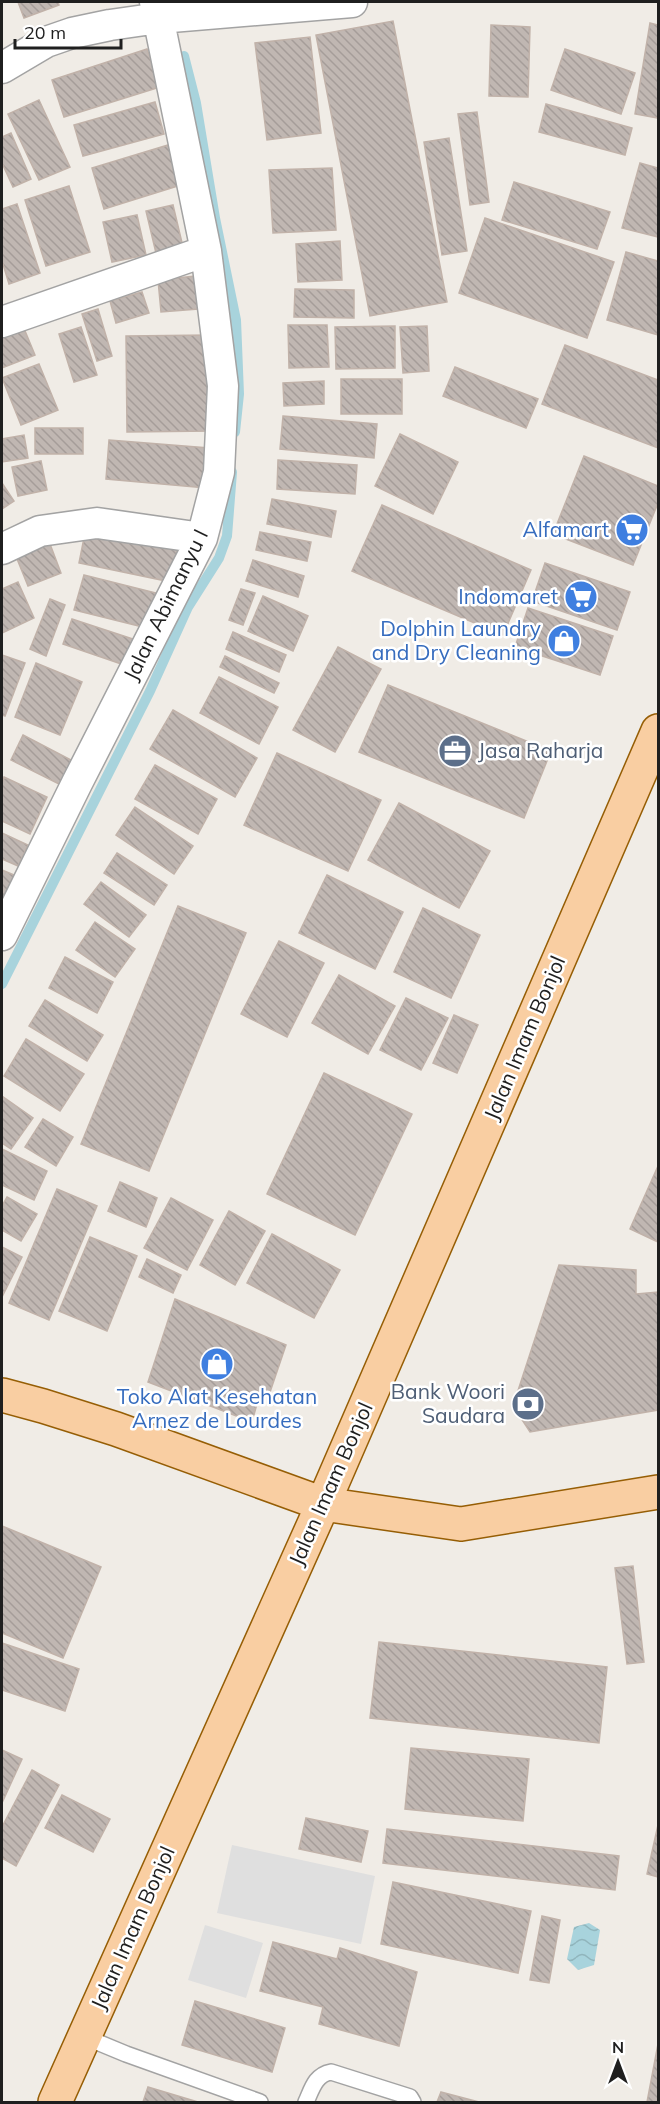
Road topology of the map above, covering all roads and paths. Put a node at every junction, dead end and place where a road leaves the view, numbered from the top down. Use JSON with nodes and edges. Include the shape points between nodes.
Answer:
{"nodes":[{"id":1,"x":352,"y":2,"type":"edge"},
{"id":2,"x":157,"y":10,"type":"edge"},
{"id":3,"x":2,"y":68,"type":"edge"},
{"id":4,"x":206,"y":251,"type":"junction"},
{"id":5,"x":2,"y":322,"type":"edge"},
{"id":6,"x":202,"y":538,"type":"junction"},
{"id":7,"x":2,"y":549,"type":"edge"},
{"id":8,"x":658,"y":731,"type":"edge"},
{"id":9,"x":2,"y":935,"type":"edge"},
{"id":10,"x":2,"y":1395,"type":"edge"},
{"id":11,"x":658,"y":1492,"type":"edge"},
{"id":12,"x":323,"y":1504,"type":"junction"},
{"id":13,"x":85,"y":2037,"type":"junction"},
{"id":14,"x":55,"y":2103,"type":"edge"},
{"id":15,"x":260,"y":2103,"type":"edge"},
{"id":16,"x":306,"y":2103,"type":"edge"},
{"id":17,"x":413,"y":2103,"type":"edge"}],
"edges":[{"from":1,"to":2,"type":"street"},
{"from":2,"to":3,"type":"street","via":[[46,42]]},
{"from":2,"to":4,"type":"street","name":"Jalan Abimanyu I"},
{"from":4,"to":5,"type":"street"},
{"from":4,"to":6,"type":"street","name":"Jalan Abimanyu I","via":[[223,386],[219,472]]},
{"from":6,"to":7,"type":"street","via":[[97,523],[40,531]]},
{"from":6,"to":9,"type":"street","name":"Jalan Abimanyu I"},
{"from":8,"to":12,"type":"main road","name":"Jalan Imam Bonjol"},
{"from":10,"to":12,"type":"main road","via":[[116,1429]]},
{"from":11,"to":12,"type":"main road","via":[[461,1524]]},
{"from":12,"to":13,"type":"main road","name":"Jalan Imam Bonjol"},
{"from":13,"to":14,"type":"main road","name":"Jalan Imam Bonjol"},
{"from":13,"to":15,"type":"lane"},
{"from":16,"to":17,"type":"lane","via":[[316,2080],[322,2073],[331,2072],[410,2097]]}]}
